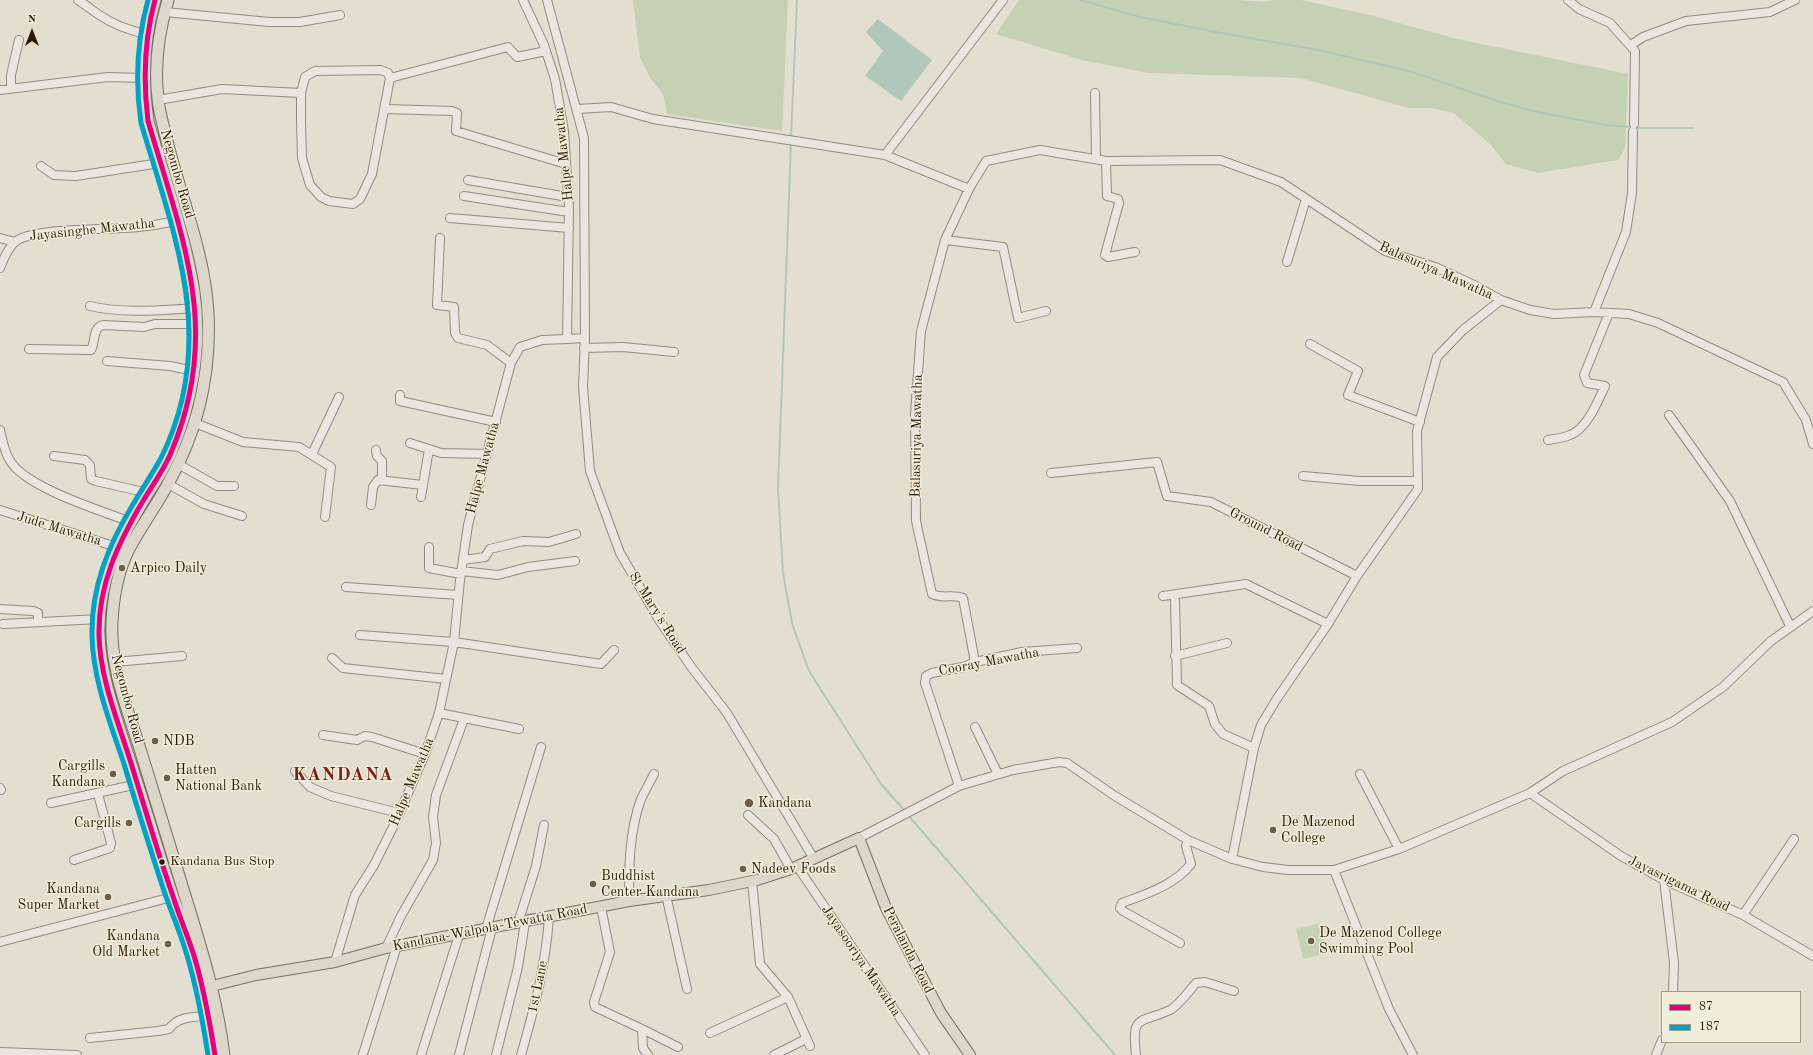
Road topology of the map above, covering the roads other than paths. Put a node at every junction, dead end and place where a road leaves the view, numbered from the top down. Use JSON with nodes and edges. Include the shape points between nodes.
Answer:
{"nodes":[{"id":1,"x":78,"y":0,"type":"edge"},
{"id":2,"x":155,"y":0,"type":"edge"},
{"id":3,"x":168,"y":0,"type":"edge"},
{"id":4,"x":523,"y":0,"type":"edge"},
{"id":5,"x":547,"y":0,"type":"edge"},
{"id":6,"x":1003,"y":0,"type":"edge"},
{"id":7,"x":1568,"y":0,"type":"edge"},
{"id":8,"x":1795,"y":0,"type":"edge"},
{"id":9,"x":165,"y":12,"type":"junction"},
{"id":10,"x":340,"y":15,"type":"dead end"},
{"id":11,"x":147,"y":34,"type":"junction"},
{"id":12,"x":19,"y":40,"type":"dead end"},
{"id":13,"x":1631,"y":45,"type":"junction"},
{"id":14,"x":546,"y":51,"type":"junction"},
{"id":15,"x":143,"y":78,"type":"junction"},
{"id":16,"x":390,"y":78,"type":"junction"},
{"id":17,"x":11,"y":88,"type":"junction"},
{"id":18,"x":0,"y":90,"type":"edge"},
{"id":19,"x":301,"y":92,"type":"junction"},
{"id":20,"x":1096,"y":93,"type":"dead end"},
{"id":21,"x":158,"y":100,"type":"junction"},
{"id":22,"x":578,"y":109,"type":"junction"},
{"id":23,"x":385,"y":110,"type":"junction"},
{"id":24,"x":885,"y":155,"type":"junction"},
{"id":25,"x":1096,"y":159,"type":"junction"},
{"id":26,"x":1106,"y":160,"type":"junction"},
{"id":27,"x":160,"y":163,"type":"junction"},
{"id":28,"x":566,"y":164,"type":"junction"},
{"id":29,"x":41,"y":166,"type":"dead end"},
{"id":30,"x":468,"y":180,"type":"dead end"},
{"id":31,"x":969,"y":189,"type":"junction"},
{"id":32,"x":464,"y":196,"type":"dead end"},
{"id":33,"x":568,"y":197,"type":"junction"},
{"id":34,"x":1306,"y":199,"type":"junction"},
{"id":35,"x":569,"y":212,"type":"junction"},
{"id":36,"x":450,"y":218,"type":"dead end"},
{"id":37,"x":177,"y":221,"type":"junction"},
{"id":38,"x":569,"y":228,"type":"junction"},
{"id":39,"x":0,"y":238,"type":"edge"},
{"id":40,"x":440,"y":238,"type":"dead end"},
{"id":41,"x":945,"y":240,"type":"junction"},
{"id":42,"x":15,"y":242,"type":"junction"},
{"id":43,"x":1135,"y":252,"type":"dead end"},
{"id":44,"x":1287,"y":262,"type":"dead end"},
{"id":45,"x":0,"y":268,"type":"edge"},
{"id":46,"x":1501,"y":300,"type":"junction"},
{"id":47,"x":90,"y":306,"type":"dead end"},
{"id":48,"x":196,"y":308,"type":"junction"},
{"id":49,"x":1046,"y":311,"type":"dead end"},
{"id":50,"x":1594,"y":312,"type":"junction"},
{"id":51,"x":1609,"y":313,"type":"junction"},
{"id":52,"x":196,"y":324,"type":"junction"},
{"id":53,"x":584,"y":338,"type":"junction"},
{"id":54,"x":567,"y":339,"type":"junction"},
{"id":55,"x":1310,"y":344,"type":"dead end"},
{"id":56,"x":584,"y":348,"type":"junction"},
{"id":57,"x":29,"y":349,"type":"dead end"},
{"id":58,"x":674,"y":352,"type":"dead end"},
{"id":59,"x":106,"y":361,"type":"dead end"},
{"id":60,"x":511,"y":363,"type":"junction"},
{"id":61,"x":194,"y":371,"type":"junction"},
{"id":62,"x":400,"y":395,"type":"dead end"},
{"id":63,"x":340,"y":397,"type":"dead end"},
{"id":64,"x":1669,"y":415,"type":"dead end"},
{"id":65,"x":496,"y":422,"type":"junction"},
{"id":66,"x":1420,"y":422,"type":"junction"},
{"id":67,"x":195,"y":424,"type":"junction"},
{"id":68,"x":0,"y":430,"type":"edge"},
{"id":69,"x":1548,"y":440,"type":"dead end"},
{"id":70,"x":410,"y":443,"type":"dead end"},
{"id":71,"x":1813,"y":444,"type":"edge"},
{"id":72,"x":429,"y":449,"type":"junction"},
{"id":73,"x":376,"y":450,"type":"dead end"},
{"id":74,"x":312,"y":454,"type":"junction"},
{"id":75,"x":487,"y":454,"type":"junction"},
{"id":76,"x":54,"y":456,"type":"dead end"},
{"id":77,"x":178,"y":464,"type":"junction"},
{"id":78,"x":1051,"y":473,"type":"dead end"},
{"id":79,"x":1303,"y":476,"type":"dead end"},
{"id":80,"x":382,"y":480,"type":"junction"},
{"id":81,"x":1418,"y":481,"type":"junction"},
{"id":82,"x":168,"y":484,"type":"junction"},
{"id":83,"x":423,"y":485,"type":"junction"},
{"id":84,"x":234,"y":486,"type":"dead end"},
{"id":85,"x":148,"y":493,"type":"junction"},
{"id":86,"x":421,"y":497,"type":"dead end"},
{"id":87,"x":159,"y":498,"type":"junction"},
{"id":88,"x":371,"y":505,"type":"dead end"},
{"id":89,"x":0,"y":510,"type":"edge"},
{"id":90,"x":242,"y":516,"type":"dead end"},
{"id":91,"x":325,"y":517,"type":"dead end"},
{"id":92,"x":131,"y":522,"type":"junction"},
{"id":93,"x":576,"y":534,"type":"dead end"},
{"id":94,"x":117,"y":547,"type":"junction"},
{"id":95,"x":429,"y":547,"type":"dead end"},
{"id":96,"x":128,"y":550,"type":"junction"},
{"id":97,"x":463,"y":560,"type":"junction"},
{"id":98,"x":575,"y":561,"type":"dead end"},
{"id":99,"x":461,"y":572,"type":"junction"},
{"id":100,"x":1357,"y":576,"type":"junction"},
{"id":101,"x":346,"y":587,"type":"dead end"},
{"id":102,"x":458,"y":595,"type":"junction"},
{"id":103,"x":1163,"y":596,"type":"dead end"},
{"id":104,"x":1175,"y":601,"type":"dead end"},
{"id":105,"x":0,"y":609,"type":"edge"},
{"id":106,"x":1813,"y":611,"type":"edge"},
{"id":107,"x":99,"y":619,"type":"junction"},
{"id":108,"x":38,"y":622,"type":"junction"},
{"id":109,"x":3,"y":624,"type":"dead end"},
{"id":110,"x":1328,"y":624,"type":"junction"},
{"id":111,"x":1790,"y":626,"type":"junction"},
{"id":112,"x":360,"y":635,"type":"dead end"},
{"id":113,"x":454,"y":642,"type":"junction"},
{"id":114,"x":1227,"y":643,"type":"dead end"},
{"id":115,"x":1077,"y":648,"type":"dead end"},
{"id":116,"x":614,"y":650,"type":"dead end"},
{"id":117,"x":182,"y":656,"type":"dead end"},
{"id":118,"x":1175,"y":656,"type":"junction"},
{"id":119,"x":332,"y":658,"type":"dead end"},
{"id":120,"x":115,"y":662,"type":"junction"},
{"id":121,"x":975,"y":662,"type":"junction"},
{"id":122,"x":446,"y":679,"type":"junction"},
{"id":123,"x":439,"y":713,"type":"junction"},
{"id":124,"x":464,"y":719,"type":"junction"},
{"id":125,"x":975,"y":727,"type":"dead end"},
{"id":126,"x":519,"y":729,"type":"dead end"},
{"id":127,"x":323,"y":735,"type":"dead end"},
{"id":128,"x":541,"y":747,"type":"dead end"},
{"id":129,"x":1254,"y":748,"type":"junction"},
{"id":130,"x":425,"y":754,"type":"junction"},
{"id":131,"x":295,"y":772,"type":"dead end"},
{"id":132,"x":654,"y":774,"type":"dead end"},
{"id":133,"x":998,"y":774,"type":"junction"},
{"id":134,"x":1360,"y":774,"type":"dead end"},
{"id":135,"x":138,"y":784,"type":"junction"},
{"id":136,"x":959,"y":786,"type":"junction"},
{"id":137,"x":1530,"y":793,"type":"junction"},
{"id":138,"x":98,"y":794,"type":"junction"},
{"id":139,"x":51,"y":803,"type":"dead end"},
{"id":140,"x":399,"y":813,"type":"junction"},
{"id":141,"x":748,"y":815,"type":"dead end"},
{"id":142,"x":544,"y":825,"type":"dead end"},
{"id":143,"x":859,"y":838,"type":"junction"},
{"id":144,"x":1794,"y":839,"type":"dead end"},
{"id":145,"x":1188,"y":840,"type":"junction"},
{"id":146,"x":1399,"y":849,"type":"junction"},
{"id":147,"x":814,"y":859,"type":"junction"},
{"id":148,"x":1232,"y":859,"type":"junction"},
{"id":149,"x":74,"y":860,"type":"dead end"},
{"id":150,"x":794,"y":868,"type":"junction"},
{"id":151,"x":1334,"y":870,"type":"junction"},
{"id":152,"x":1664,"y":880,"type":"junction"},
{"id":153,"x":752,"y":881,"type":"junction"},
{"id":154,"x":666,"y":895,"type":"junction"},
{"id":155,"x":172,"y":897,"type":"junction"},
{"id":156,"x":629,"y":901,"type":"junction"},
{"id":157,"x":601,"y":907,"type":"junction"},
{"id":158,"x":1743,"y":915,"type":"junction"},
{"id":159,"x":549,"y":917,"type":"junction"},
{"id":160,"x":521,"y":922,"type":"junction"},
{"id":161,"x":489,"y":929,"type":"junction"},
{"id":162,"x":459,"y":935,"type":"junction"},
{"id":163,"x":0,"y":942,"type":"edge"},
{"id":164,"x":1180,"y":943,"type":"dead end"},
{"id":165,"x":397,"y":946,"type":"junction"},
{"id":166,"x":386,"y":948,"type":"junction"},
{"id":167,"x":1813,"y":956,"type":"edge"},
{"id":168,"x":335,"y":962,"type":"junction"},
{"id":169,"x":207,"y":987,"type":"junction"},
{"id":170,"x":687,"y":989,"type":"dead end"},
{"id":171,"x":1234,"y":991,"type":"dead end"},
{"id":172,"x":1673,"y":991,"type":"edge"},
{"id":173,"x":788,"y":997,"type":"junction"},
{"id":174,"x":208,"y":1016,"type":"junction"},
{"id":175,"x":642,"y":1029,"type":"junction"},
{"id":176,"x":710,"y":1033,"type":"dead end"},
{"id":177,"x":90,"y":1038,"type":"dead end"},
{"id":178,"x":1661,"y":1042,"type":"edge"},
{"id":179,"x":678,"y":1048,"type":"dead end"},
{"id":180,"x":0,"y":1052,"type":"edge"},
{"id":181,"x":77,"y":1054,"type":"edge"},
{"id":182,"x":363,"y":1054,"type":"dead end"},
{"id":183,"x":215,"y":1055,"type":"edge"},
{"id":184,"x":224,"y":1055,"type":"edge"},
{"id":185,"x":422,"y":1055,"type":"edge"},
{"id":186,"x":459,"y":1055,"type":"edge"},
{"id":187,"x":496,"y":1055,"type":"edge"},
{"id":188,"x":521,"y":1055,"type":"edge"},
{"id":189,"x":648,"y":1055,"type":"edge"},
{"id":190,"x":774,"y":1055,"type":"edge"},
{"id":191,"x":925,"y":1055,"type":"edge"},
{"id":192,"x":970,"y":1055,"type":"edge"},
{"id":193,"x":1136,"y":1055,"type":"edge"},
{"id":194,"x":1413,"y":1055,"type":"edge"},
{"id":195,"x":1656,"y":1055,"type":"edge"}],
"edges":[{"from":1,"to":11,"type":"street","via":[[101,17],[133,31]]},
{"from":2,"to":11,"type":"highway","name":"Negombo Road"},
{"from":3,"to":9,"type":"highway","name":"Negombo Road"},
{"from":4,"to":14,"type":"street","name":"Halpe Mawatha"},
{"from":5,"to":22,"type":"street","name":"St Mary's Road"},
{"from":6,"to":24,"type":"street"},
{"from":7,"to":13,"type":"street","via":[[1579,9],[1610,24]]},
{"from":8,"to":13,"type":"street","via":[[1770,12],[1686,21],[1643,37]]},
{"from":9,"to":10,"type":"street","via":[[269,22],[300,22]]},
{"from":9,"to":21,"type":"highway","name":"Negombo Road","via":[[158,50]]},
{"from":11,"to":15,"type":"highway","name":"Negombo Road"},
{"from":12,"to":17,"type":"street","via":[[11,75]]},
{"from":13,"to":50,"type":"street","via":[[1635,51],[1632,192],[1626,232]]},
{"from":14,"to":16,"type":"street","via":[[517,57],[508,47]]},
{"from":14,"to":28,"type":"street","name":"Halpe Mawatha","via":[[555,79],[564,131]]},
{"from":15,"to":17,"type":"street","via":[[108,77]]},
{"from":15,"to":27,"type":"highway","name":"Negombo Road","via":[[148,121]]},
{"from":16,"to":19,"type":"street","via":[[388,73],[381,70],[315,71],[305,77]]},
{"from":16,"to":23,"type":"street"},
{"from":17,"to":18,"type":"street"},
{"from":19,"to":21,"type":"street","via":[[222,90]]},
{"from":19,"to":23,"type":"street","via":[[302,158],[310,185],[328,201],[353,204],[360,199],[372,174]]},
{"from":20,"to":25,"type":"street"},
{"from":21,"to":67,"type":"highway","name":"Negombo Road","via":[[175,172],[194,235],[206,291],[208,340],[205,377]]},
{"from":22,"to":24,"type":"street","via":[[611,107],[653,119]]},
{"from":22,"to":53,"type":"street","name":"St Mary's Road","via":[[584,138]]},
{"from":23,"to":28,"type":"street","via":[[457,112],[456,131]]},
{"from":24,"to":31,"type":"street"},
{"from":25,"to":26,"type":"street","name":"Balasuriya Mawatha"},
{"from":25,"to":31,"type":"street","name":"Balasuriya Mawatha","via":[[1040,150],[986,161]]},
{"from":26,"to":34,"type":"street","name":"Balasuriya Mawatha","via":[[1220,160],[1281,182]]},
{"from":26,"to":43,"type":"street","via":[[1106,196],[1118,200],[1119,203],[1105,255],[1108,257]]},
{"from":27,"to":29,"type":"street","via":[[76,176],[54,174]]},
{"from":27,"to":37,"type":"highway","name":"Negombo Road"},
{"from":28,"to":33,"type":"street","name":"Halpe Mawatha"},
{"from":30,"to":33,"type":"street"},
{"from":31,"to":41,"type":"street","name":"Balasuriya Mawatha"},
{"from":32,"to":35,"type":"street"},
{"from":33,"to":35,"type":"street","name":"Halpe Mawatha"},
{"from":34,"to":44,"type":"street"},
{"from":34,"to":46,"type":"street","name":"Balasuriya Mawatha","via":[[1385,251],[1435,267]]},
{"from":35,"to":38,"type":"street","name":"Halpe Mawatha"},
{"from":36,"to":38,"type":"street"},
{"from":37,"to":42,"type":"street","name":"Jayasinghe Mawatha","via":[[137,227],[51,232],[24,236]]},
{"from":37,"to":48,"type":"highway","name":"Negombo Road","via":[[189,266]]},
{"from":38,"to":54,"type":"street","name":"Halpe Mawatha"},
{"from":39,"to":42,"type":"street"},
{"from":40,"to":60,"type":"street","via":[[437,305],[454,307],[455,333],[458,338],[487,345]]},
{"from":41,"to":49,"type":"street","via":[[1003,248],[1018,318]]},
{"from":41,"to":121,"type":"street","name":"Balasuriya Mawatha","via":[[921,330],[915,414],[916,521],[932,594],[963,598]]},
{"from":42,"to":45,"type":"street","name":"Jayasinghe Mawatha"},
{"from":46,"to":50,"type":"street","name":"Balasuriya Mawatha","via":[[1530,310],[1554,314]]},
{"from":46,"to":66,"type":"street","via":[[1463,330],[1437,357]]},
{"from":47,"to":48,"type":"street","via":[[104,310]]},
{"from":48,"to":52,"type":"highway","name":"Negombo Road"},
{"from":50,"to":51,"type":"street","name":"Balasuriya Mawatha"},
{"from":51,"to":69,"type":"street","via":[[1584,376],[1587,383],[1605,386],[1592,413],[1579,429],[1572,435]]},
{"from":51,"to":71,"type":"street","name":"Balasuriya Mawatha","via":[[1629,314],[1658,323],[1784,382],[1806,420]]},
{"from":52,"to":57,"type":"street","via":[[155,324],[144,327],[103,325],[98,326],[96,330],[91,350]]},
{"from":52,"to":61,"type":"highway","name":"Negombo Road"},
{"from":53,"to":54,"type":"street"},
{"from":53,"to":56,"type":"street","name":"St Mary's Road"},
{"from":54,"to":60,"type":"street","name":"Halpe Mawatha","via":[[542,340],[520,347]]},
{"from":55,"to":66,"type":"street","via":[[1358,371],[1348,395]]},
{"from":56,"to":58,"type":"street","via":[[623,347]]},
{"from":56,"to":147,"type":"street","name":"St Mary's Road","via":[[583,387],[590,471],[620,553],[659,620],[727,712]]},
{"from":59,"to":61,"type":"street","via":[[170,366]]},
{"from":60,"to":65,"type":"street","name":"Halpe Mawatha"},
{"from":61,"to":85,"type":"highway","name":"Negombo Road","via":[[190,396],[179,430],[169,456]]},
{"from":62,"to":65,"type":"street","via":[[400,401]]},
{"from":63,"to":74,"type":"street"},
{"from":64,"to":111,"type":"street","via":[[1730,501]]},
{"from":65,"to":75,"type":"street","name":"Halpe Mawatha"},
{"from":66,"to":81,"type":"street","via":[[1417,431]]},
{"from":67,"to":74,"type":"street","via":[[243,442],[299,447]]},
{"from":67,"to":77,"type":"highway","name":"Negombo Road"},
{"from":68,"to":92,"type":"street","via":[[9,461],[27,478],[55,494]]},
{"from":70,"to":72,"type":"street"},
{"from":72,"to":75,"type":"street","via":[[441,453]]},
{"from":72,"to":83,"type":"street"},
{"from":73,"to":80,"type":"street","via":[[382,461]]},
{"from":74,"to":91,"type":"street","via":[[331,467]]},
{"from":75,"to":97,"type":"street","name":"Halpe Mawatha","via":[[468,525]]},
{"from":76,"to":85,"type":"street","via":[[85,460],[90,465],[91,479],[96,481]]},
{"from":77,"to":82,"type":"highway","name":"Negombo Road"},
{"from":77,"to":84,"type":"street","via":[[217,486]]},
{"from":78,"to":100,"type":"street","name":"Ground Road","via":[[1157,462],[1166,496],[1211,502]]},
{"from":79,"to":81,"type":"street","via":[[1360,481]]},
{"from":80,"to":83,"type":"street"},
{"from":80,"to":88,"type":"street","via":[[378,480],[373,487]]},
{"from":81,"to":100,"type":"street","via":[[1418,489]]},
{"from":82,"to":87,"type":"highway","name":"Negombo Road"},
{"from":82,"to":90,"type":"street","via":[[204,504]]},
{"from":83,"to":86,"type":"street"},
{"from":85,"to":87,"type":"highway"},
{"from":85,"to":92,"type":"highway","name":"Negombo Road"},
{"from":87,"to":96,"type":"highway","name":"Negombo Road"},
{"from":89,"to":94,"type":"street","name":"Jude Mawatha"},
{"from":92,"to":94,"type":"highway","name":"Negombo Road"},
{"from":93,"to":97,"type":"street","via":[[549,542],[523,541],[498,546],[490,549],[485,558]]},
{"from":94,"to":96,"type":"street","name":"Jude Mawatha"},
{"from":94,"to":107,"type":"highway","name":"Negombo Road","via":[[105,580]]},
{"from":95,"to":99,"type":"street","via":[[430,568]]},
{"from":96,"to":120,"type":"highway","name":"Negombo Road","via":[[114,600],[112,628]]},
{"from":97,"to":99,"type":"street","name":"Halpe Mawatha"},
{"from":98,"to":99,"type":"street","via":[[528,567],[498,575]]},
{"from":99,"to":102,"type":"street","name":"Halpe Mawatha"},
{"from":100,"to":110,"type":"street"},
{"from":101,"to":102,"type":"street"},
{"from":102,"to":113,"type":"street","name":"Halpe Mawatha"},
{"from":103,"to":110,"type":"street","via":[[1246,584]]},
{"from":104,"to":118,"type":"street"},
{"from":105,"to":108,"type":"street","via":[[33,611],[38,613]]},
{"from":106,"to":111,"type":"street"},
{"from":107,"to":108,"type":"street"},
{"from":107,"to":135,"type":"highway","name":"Negombo Road","via":[[102,663]]},
{"from":108,"to":109,"type":"street"},
{"from":110,"to":129,"type":"street","via":[[1261,725]]},
{"from":111,"to":137,"type":"street","via":[[1723,687],[1672,722],[1564,771]]},
{"from":112,"to":113,"type":"street"},
{"from":113,"to":116,"type":"street","via":[[601,664]]},
{"from":113,"to":122,"type":"street","name":"Halpe Mawatha"},
{"from":114,"to":118,"type":"street"},
{"from":115,"to":121,"type":"street","name":"Cooray Mawatha","via":[[1022,652]]},
{"from":117,"to":120,"type":"street"},
{"from":118,"to":129,"type":"street","via":[[1176,685],[1208,706],[1215,724],[1223,734]]},
{"from":119,"to":122,"type":"street","via":[[343,668]]},
{"from":120,"to":169,"type":"highway","name":"Negombo Road","via":[[126,706],[199,939]]},
{"from":121,"to":136,"type":"street","name":"Cooray Mawatha","via":[[932,673],[926,676],[925,683]]},
{"from":122,"to":123,"type":"street","name":"Halpe Mawatha"},
{"from":123,"to":124,"type":"street"},
{"from":123,"to":130,"type":"street","name":"Halpe Mawatha"},
{"from":124,"to":126,"type":"street"},
{"from":124,"to":166,"type":"street","via":[[436,795],[433,817],[436,843],[433,860]]},
{"from":125,"to":133,"type":"street"},
{"from":127,"to":130,"type":"street","via":[[357,740],[372,736]]},
{"from":128,"to":161,"type":"street"},
{"from":129,"to":148,"type":"street"},
{"from":130,"to":140,"type":"street","name":"Halpe Mawatha"},
{"from":131,"to":140,"type":"street","via":[[310,787],[331,796]]},
{"from":132,"to":156,"type":"street","via":[[634,823],[629,858]]},
{"from":133,"to":136,"type":"street"},
{"from":133,"to":145,"type":"street","via":[[1052,763],[1067,763],[1120,800]]},
{"from":134,"to":146,"type":"street"},
{"from":135,"to":138,"type":"street"},
{"from":135,"to":155,"type":"highway","name":"Negombo Road"},
{"from":136,"to":143,"type":"street"},
{"from":137,"to":146,"type":"street"},
{"from":137,"to":152,"type":"street","name":"Jayasrigama Road","via":[[1621,856]]},
{"from":138,"to":139,"type":"street"},
{"from":138,"to":149,"type":"street","via":[[111,843],[110,848]]},
{"from":140,"to":168,"type":"street","name":"Halpe Mawatha","via":[[374,865],[355,895]]},
{"from":141,"to":150,"type":"street","name":"Jayasooriya Mawatha","via":[[774,839]]},
{"from":142,"to":160,"type":"street"},
{"from":143,"to":147,"type":"main road","name":"Kandana-Walpola-Tewatta Road"},
{"from":143,"to":192,"type":"main road","name":"Peralanda Road","via":[[886,908],[941,1013]]},
{"from":144,"to":158,"type":"street"},
{"from":145,"to":148,"type":"street"},
{"from":145,"to":164,"type":"street","via":[[1186,846],[1191,864],[1186,870],[1156,891],[1122,903],[1120,908]]},
{"from":146,"to":151,"type":"street"},
{"from":147,"to":150,"type":"main road","name":"Kandana-Walpola-Tewatta Road"},
{"from":148,"to":151,"type":"street","via":[[1288,870]]},
{"from":150,"to":153,"type":"main road","name":"Kandana-Walpola-Tewatta Road"},
{"from":150,"to":191,"type":"street","name":"Jayasooriya Mawatha"},
{"from":151,"to":194,"type":"street","via":[[1389,1009]]},
{"from":152,"to":158,"type":"street","name":"Jayasrigama Road"},
{"from":152,"to":172,"type":"street","via":[[1674,963]]},
{"from":153,"to":154,"type":"main road","name":"Kandana-Walpola-Tewatta Road"},
{"from":153,"to":173,"type":"street","via":[[760,964]]},
{"from":154,"to":156,"type":"main road","name":"Kandana-Walpola-Tewatta Road"},
{"from":154,"to":170,"type":"street"},
{"from":155,"to":163,"type":"street"},
{"from":155,"to":169,"type":"highway","name":"Negombo Road"},
{"from":156,"to":157,"type":"main road","name":"Kandana-Walpola-Tewatta Road"},
{"from":157,"to":159,"type":"main road","name":"Kandana-Walpola-Tewatta Road"},
{"from":157,"to":175,"type":"street","via":[[610,952],[594,1002],[596,1007]]},
{"from":158,"to":167,"type":"street","name":"Jayasrigama Road"},
{"from":159,"to":160,"type":"main road","name":"Kandana-Walpola-Tewatta Road"},
{"from":159,"to":188,"type":"street","name":"1st Lane","via":[[537,1000]]},
{"from":160,"to":161,"type":"main road","name":"Kandana-Walpola-Tewatta Road"},
{"from":160,"to":187,"type":"street","via":[[518,967]]},
{"from":161,"to":162,"type":"main road","name":"Kandana-Walpola-Tewatta Road"},
{"from":161,"to":186,"type":"street"},
{"from":162,"to":165,"type":"main road","name":"Kandana-Walpola-Tewatta Road"},
{"from":162,"to":185,"type":"street"},
{"from":165,"to":166,"type":"main road","name":"Kandana-Walpola-Tewatta Road"},
{"from":165,"to":182,"type":"street"},
{"from":166,"to":168,"type":"main road","name":"Kandana-Walpola-Tewatta Road"},
{"from":168,"to":169,"type":"main road","name":"Kandana-Walpola-Tewatta Road"},
{"from":169,"to":174,"type":"highway","name":"Negombo Road"},
{"from":169,"to":184,"type":"highway","name":"Negombo Road","via":[[218,1015]]},
{"from":171,"to":193,"type":"street","via":[[1205,982],[1196,983],[1172,1009],[1136,1024]]},
{"from":173,"to":176,"type":"street"},
{"from":173,"to":190,"type":"street","via":[[808,1042]]},
{"from":174,"to":177,"type":"street","via":[[183,1018],[173,1022],[169,1029]]},
{"from":174,"to":183,"type":"highway","name":"Negombo Road"},
{"from":175,"to":179,"type":"street"},
{"from":175,"to":189,"type":"street","via":[[643,1048]]},
{"from":178,"to":195,"type":"street"},
{"from":180,"to":181,"type":"street"}]}
